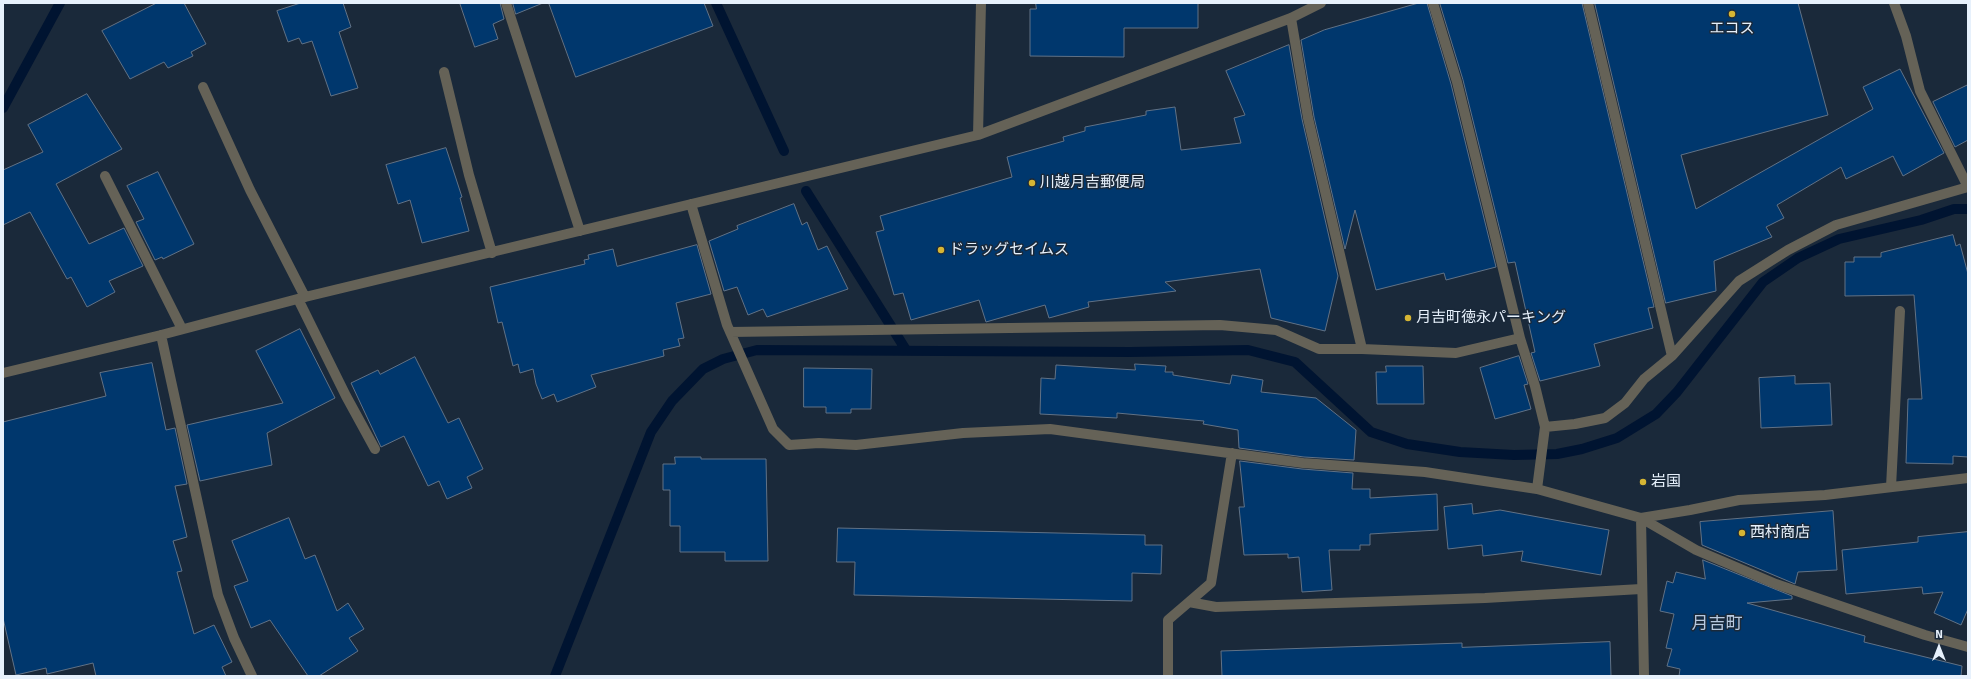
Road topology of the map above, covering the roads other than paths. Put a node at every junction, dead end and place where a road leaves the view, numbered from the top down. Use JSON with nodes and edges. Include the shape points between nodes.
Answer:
{"nodes":[{"id":1,"x":506,"y":3,"type":"edge"},
{"id":2,"x":981,"y":3,"type":"edge"},
{"id":3,"x":1321,"y":3,"type":"edge"},
{"id":4,"x":1433,"y":3,"type":"edge"},
{"id":5,"x":1588,"y":3,"type":"edge"},
{"id":6,"x":1894,"y":3,"type":"edge"},
{"id":7,"x":1290,"y":18,"type":"junction"},
{"id":8,"x":444,"y":72,"type":"dead end"},
{"id":9,"x":203,"y":87,"type":"dead end"},
{"id":10,"x":978,"y":135,"type":"junction"},
{"id":11,"x":105,"y":176,"type":"dead end"},
{"id":12,"x":1968,"y":187,"type":"edge"},
{"id":13,"x":690,"y":204,"type":"junction"},
{"id":14,"x":580,"y":231,"type":"junction"},
{"id":15,"x":492,"y":253,"type":"junction"},
{"id":16,"x":301,"y":298,"type":"junction"},
{"id":17,"x":1900,"y":311,"type":"dead end"},
{"id":18,"x":182,"y":329,"type":"junction"},
{"id":19,"x":730,"y":332,"type":"junction"},
{"id":20,"x":161,"y":335,"type":"junction"},
{"id":21,"x":1520,"y":338,"type":"junction"},
{"id":22,"x":1362,"y":349,"type":"junction"},
{"id":23,"x":1672,"y":356,"type":"junction"},
{"id":24,"x":3,"y":373,"type":"edge"},
{"id":25,"x":1545,"y":427,"type":"junction"},
{"id":26,"x":375,"y":449,"type":"dead end"},
{"id":27,"x":1232,"y":453,"type":"junction"},
{"id":28,"x":1968,"y":478,"type":"edge"},
{"id":29,"x":1892,"y":487,"type":"junction"},
{"id":30,"x":1537,"y":489,"type":"junction"},
{"id":31,"x":1641,"y":518,"type":"junction"},
{"id":32,"x":1641,"y":589,"type":"junction"},
{"id":33,"x":1189,"y":602,"type":"junction"},
{"id":34,"x":1968,"y":647,"type":"edge"},
{"id":35,"x":252,"y":676,"type":"edge"},
{"id":36,"x":1168,"y":676,"type":"edge"},
{"id":37,"x":1644,"y":676,"type":"edge"}],
"edges":[{"from":1,"to":14,"type":"street"},
{"from":2,"to":10,"type":"street"},
{"from":3,"to":7,"type":"street"},
{"from":4,"to":21,"type":"street","via":[[1457,82]]},
{"from":5,"to":23,"type":"street"},
{"from":6,"to":12,"type":"street","via":[[1906,36],[1920,91]]},
{"from":7,"to":10,"type":"street"},
{"from":7,"to":22,"type":"street","via":[[1308,118]]},
{"from":8,"to":15,"type":"street","via":[[469,175]]},
{"from":9,"to":16,"type":"street"},
{"from":10,"to":13,"type":"street"},
{"from":11,"to":18,"type":"street"},
{"from":12,"to":23,"type":"street","via":[[1836,225],[1788,250],[1739,281]]},
{"from":13,"to":14,"type":"street"},
{"from":13,"to":19,"type":"street"},
{"from":14,"to":15,"type":"street"},
{"from":15,"to":16,"type":"street"},
{"from":16,"to":18,"type":"street"},
{"from":16,"to":26,"type":"street","via":[[346,396]]},
{"from":17,"to":29,"type":"street"},
{"from":18,"to":20,"type":"street"},
{"from":19,"to":22,"type":"street","via":[[1220,325],[1276,330],[1319,349]]},
{"from":19,"to":27,"type":"street","via":[[773,429],[789,445],[856,445],[963,433],[1050,429]]},
{"from":20,"to":24,"type":"street"},
{"from":20,"to":35,"type":"street","via":[[218,595]]},
{"from":21,"to":22,"type":"street","via":[[1456,354]]},
{"from":21,"to":25,"type":"street"},
{"from":23,"to":25,"type":"street","via":[[1644,379],[1625,403],[1605,418]]},
{"from":25,"to":30,"type":"street"},
{"from":27,"to":30,"type":"street","via":[[1303,463],[1425,472]]},
{"from":27,"to":33,"type":"street","via":[[1211,583]]},
{"from":28,"to":29,"type":"street"},
{"from":29,"to":31,"type":"street","via":[[1826,495],[1739,500]]},
{"from":30,"to":31,"type":"street"},
{"from":31,"to":32,"type":"street"},
{"from":31,"to":34,"type":"street","via":[[1696,550],[1776,584],[1925,635]]},
{"from":32,"to":33,"type":"street","via":[[1485,598],[1216,607]]},
{"from":32,"to":37,"type":"street"},
{"from":33,"to":36,"type":"street","via":[[1168,620]]}]}
